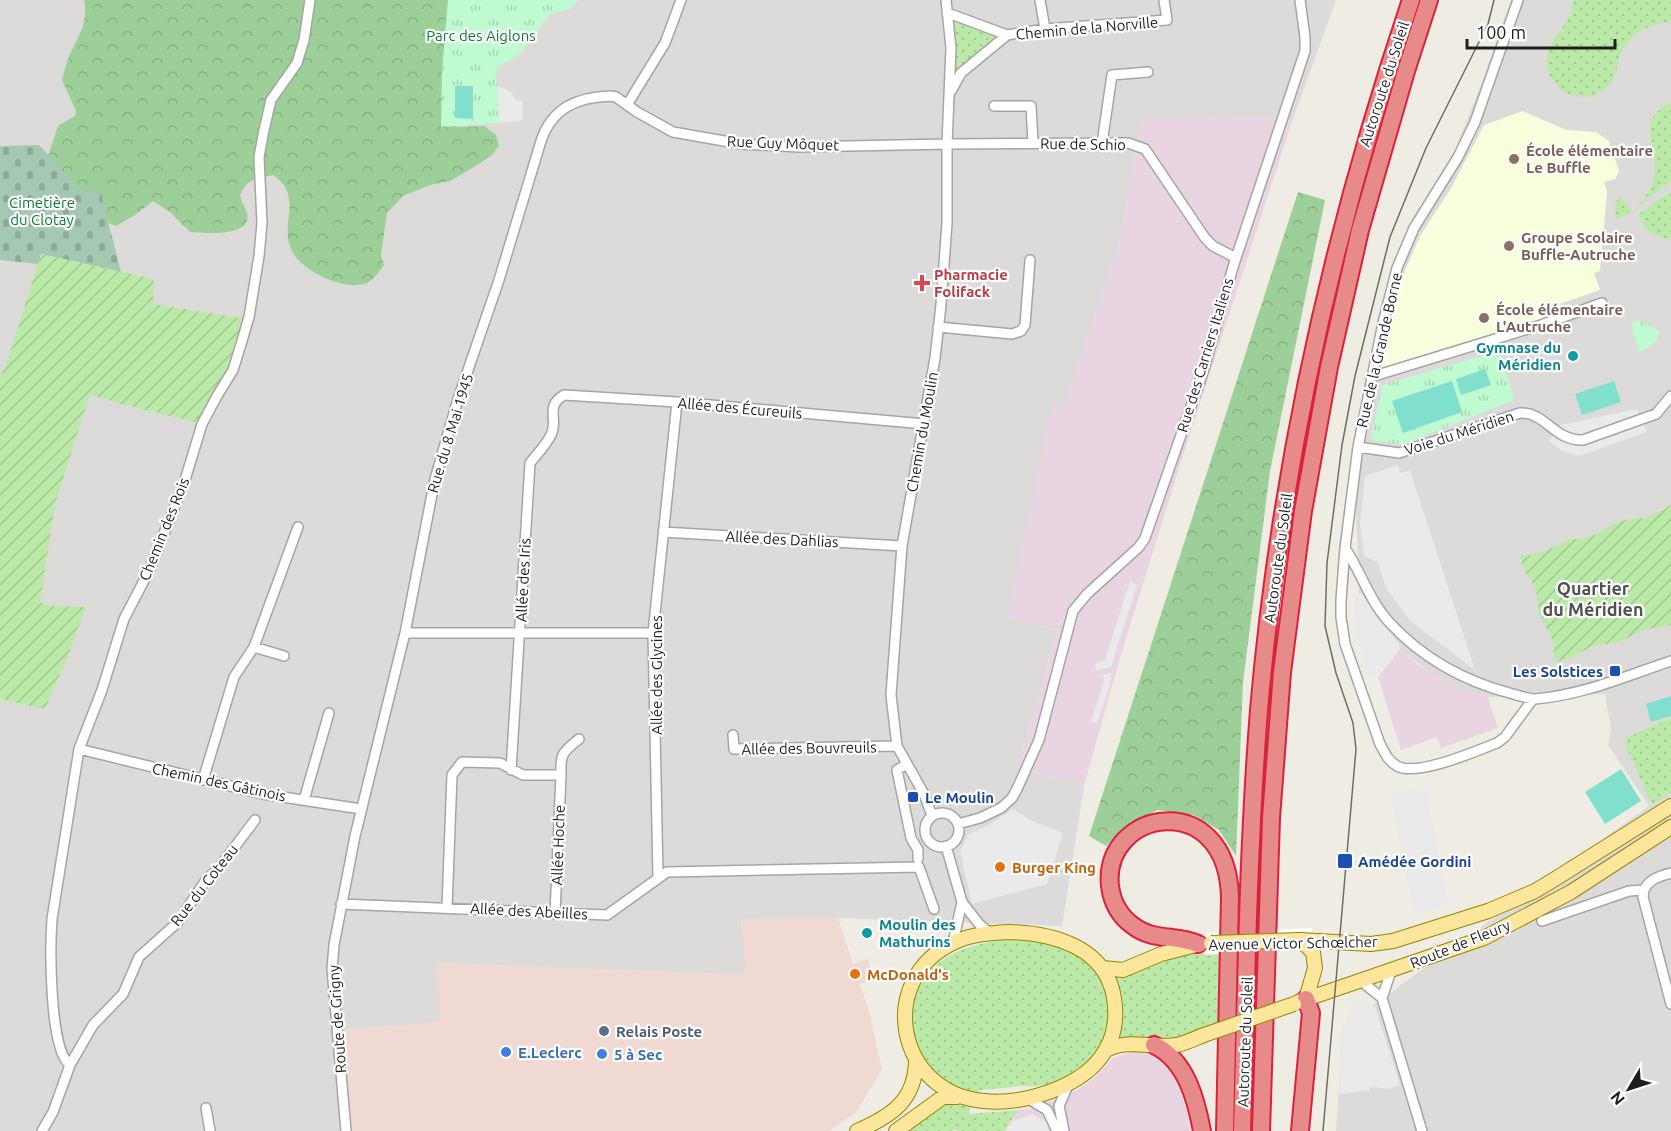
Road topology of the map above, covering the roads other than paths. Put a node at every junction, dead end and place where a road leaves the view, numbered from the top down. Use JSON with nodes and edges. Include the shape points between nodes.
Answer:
{"nodes":[{"id":1,"x":310,"y":0,"type":"edge"},
{"id":2,"x":681,"y":0,"type":"edge"},
{"id":3,"x":946,"y":0,"type":"edge"},
{"id":4,"x":1040,"y":0,"type":"edge"},
{"id":5,"x":1164,"y":0,"type":"edge"},
{"id":6,"x":1300,"y":0,"type":"edge"},
{"id":7,"x":1411,"y":0,"type":"edge"},
{"id":8,"x":1429,"y":0,"type":"edge"},
{"id":9,"x":1518,"y":0,"type":"edge"},
{"id":10,"x":948,"y":13,"type":"junction"},
{"id":11,"x":1045,"y":29,"type":"junction"},
{"id":12,"x":1007,"y":35,"type":"junction"},
{"id":13,"x":1148,"y":72,"type":"dead end"},
{"id":14,"x":950,"y":92,"type":"junction"},
{"id":15,"x":627,"y":105,"type":"junction"},
{"id":16,"x":994,"y":106,"type":"dead end"},
{"id":17,"x":1033,"y":143,"type":"junction"},
{"id":18,"x":1102,"y":143,"type":"junction"},
{"id":19,"x":947,"y":144,"type":"junction"},
{"id":20,"x":1236,"y":258,"type":"junction"},
{"id":21,"x":1030,"y":260,"type":"dead end"},
{"id":22,"x":1602,"y":303,"type":"dead end"},
{"id":23,"x":938,"y":327,"type":"junction"},
{"id":24,"x":1371,"y":377,"type":"junction"},
{"id":25,"x":1671,"y":396,"type":"edge"},
{"id":26,"x":557,"y":399,"type":"joint"},
{"id":27,"x":677,"y":402,"type":"junction"},
{"id":28,"x":925,"y":424,"type":"junction"},
{"id":29,"x":1358,"y":447,"type":"junction"},
{"id":30,"x":298,"y":527,"type":"dead end"},
{"id":31,"x":663,"y":532,"type":"junction"},
{"id":32,"x":902,"y":546,"type":"junction"},
{"id":33,"x":1345,"y":548,"type":"junction"},
{"id":34,"x":405,"y":633,"type":"junction"},
{"id":35,"x":653,"y":633,"type":"junction"},
{"id":36,"x":519,"y":634,"type":"junction"},
{"id":37,"x":254,"y":646,"type":"junction"},
{"id":38,"x":284,"y":656,"type":"dead end"},
{"id":39,"x":1671,"y":661,"type":"edge"},
{"id":40,"x":1533,"y":699,"type":"junction"},
{"id":41,"x":329,"y":714,"type":"dead end"},
{"id":42,"x":733,"y":735,"type":"dead end"},
{"id":43,"x":579,"y":739,"type":"dead end"},
{"id":44,"x":897,"y":746,"type":"junction"},
{"id":45,"x":79,"y":749,"type":"junction"},
{"id":46,"x":907,"y":764,"type":"junction"},
{"id":47,"x":511,"y":770,"type":"junction"},
{"id":48,"x":561,"y":775,"type":"junction"},
{"id":49,"x":203,"y":780,"type":"junction"},
{"id":50,"x":304,"y":800,"type":"junction"},
{"id":51,"x":1671,"y":806,"type":"edge"},
{"id":52,"x":361,"y":809,"type":"junction"},
{"id":53,"x":932,"y":816,"type":"junction"},
{"id":54,"x":255,"y":820,"type":"dead end"},
{"id":55,"x":958,"y":824,"type":"junction"},
{"id":56,"x":1671,"y":827,"type":"edge"},
{"id":57,"x":355,"y":836,"type":"joint"},
{"id":58,"x":946,"y":846,"type":"junction"},
{"id":59,"x":919,"y":863,"type":"junction"},
{"id":60,"x":1671,"y":873,"type":"edge"},
{"id":61,"x":658,"y":876,"type":"junction"},
{"id":62,"x":1644,"y":890,"type":"junction"},
{"id":63,"x":962,"y":902,"type":"junction"},
{"id":64,"x":341,"y":904,"type":"junction"},
{"id":65,"x":447,"y":907,"type":"junction"},
{"id":66,"x":934,"y":909,"type":"dead end"},
{"id":67,"x":555,"y":914,"type":"junction"},
{"id":68,"x":1542,"y":921,"type":"dead end"},
{"id":69,"x":990,"y":933,"type":"junction"},
{"id":70,"x":1300,"y":939,"type":"junction"},
{"id":71,"x":953,"y":943,"type":"junction"},
{"id":72,"x":1204,"y":944,"type":"junction"},
{"id":73,"x":1103,"y":968,"type":"junction"},
{"id":74,"x":1391,"y":971,"type":"junction"},
{"id":75,"x":1361,"y":981,"type":"junction"},
{"id":76,"x":1382,"y":998,"type":"junction"},
{"id":77,"x":1300,"y":1002,"type":"junction"},
{"id":78,"x":1671,"y":1004,"type":"edge"},
{"id":79,"x":1154,"y":1045,"type":"junction"},
{"id":80,"x":1106,"y":1050,"type":"junction"},
{"id":81,"x":916,"y":1059,"type":"junction"},
{"id":82,"x":70,"y":1065,"type":"junction"},
{"id":83,"x":1069,"y":1083,"type":"junction"},
{"id":84,"x":964,"y":1098,"type":"junction"},
{"id":85,"x":1027,"y":1098,"type":"junction"},
{"id":86,"x":206,"y":1108,"type":"dead end"},
{"id":87,"x":877,"y":1122,"type":"junction"},
{"id":88,"x":42,"y":1131,"type":"edge"},
{"id":89,"x":210,"y":1131,"type":"edge"},
{"id":90,"x":346,"y":1131,"type":"edge"},
{"id":91,"x":857,"y":1131,"type":"edge"},
{"id":92,"x":865,"y":1131,"type":"edge"},
{"id":93,"x":896,"y":1131,"type":"edge"},
{"id":94,"x":1057,"y":1131,"type":"edge"},
{"id":95,"x":1064,"y":1131,"type":"edge"},
{"id":96,"x":1202,"y":1131,"type":"edge"},
{"id":97,"x":1225,"y":1131,"type":"edge"},
{"id":98,"x":1242,"y":1131,"type":"edge"},
{"id":99,"x":1261,"y":1131,"type":"edge"},
{"id":100,"x":1300,"y":1131,"type":"edge"},
{"id":101,"x":1422,"y":1131,"type":"edge"}],
"edges":[{"from":1,"to":45,"type":"street","name":"Chemin des Rois","via":[[297,63],[271,100],[264,130],[259,256],[242,341],[233,370],[202,424],[185,480],[149,571],[124,619]]},
{"from":2,"to":15,"type":"street","via":[[665,43]]},
{"from":3,"to":10,"type":"street","name":"Chemin du Moulin"},
{"from":4,"to":11,"type":"street"},
{"from":5,"to":11,"type":"street","name":"Chemin de la Norville","via":[[1167,20]]},
{"from":6,"to":20,"type":"street","name":"Rue des Carriers Italiens","via":[[1305,51]]},
{"from":7,"to":98,"type":"highway","name":"Autoroute du Soleil","via":[[1340,236],[1310,368],[1285,506],[1264,666],[1252,814]]},
{"from":8,"to":99,"type":"highway","name":"Autoroute du Soleil","via":[[1360,230],[1329,367],[1303,511],[1282,672],[1271,818]]},
{"from":9,"to":24,"type":"street","name":"Rue de la Grande Borne","via":[[1476,122],[1414,228],[1397,268]]},
{"from":10,"to":12,"type":"street","name":"Chemin de la Norville"},
{"from":10,"to":14,"type":"street","name":"Chemin du Moulin"},
{"from":11,"to":12,"type":"street","name":"Chemin de la Norville"},
{"from":12,"to":14,"type":"street","name":"Chemin de la Norville","via":[[961,73]]},
{"from":13,"to":18,"type":"street","via":[[1112,75]]},
{"from":14,"to":19,"type":"street","name":"Chemin du Moulin"},
{"from":15,"to":19,"type":"street","name":"Rue Guy Môquet","via":[[673,132],[741,144]]},
{"from":15,"to":34,"type":"street","name":"Rue du 8 Mai 1945","via":[[611,96],[577,103],[557,113],[545,130],[435,479]]},
{"from":16,"to":17,"type":"street","via":[[1031,106]]},
{"from":17,"to":18,"type":"street","name":"Rue de Schio"},
{"from":17,"to":19,"type":"street","name":"Rue de Schio"},
{"from":18,"to":20,"type":"street","name":"Rue de Schio","via":[[1128,143],[1145,149],[1205,238]]},
{"from":19,"to":23,"type":"street","name":"Chemin du Moulin","via":[[947,223]]},
{"from":20,"to":55,"type":"street","name":"Rue des Carriers Italiens","via":[[1203,372],[1145,538],[1073,611],[1039,740],[1012,798],[1001,808]]},
{"from":21,"to":23,"type":"street","via":[[1025,326],[1021,331],[1012,334]]},
{"from":22,"to":24,"type":"street"},
{"from":23,"to":28,"type":"street","name":"Chemin du Moulin"},
{"from":24,"to":29,"type":"street","name":"Rue de la Grande Borne"},
{"from":25,"to":29,"type":"street","name":"Voie du Méridien","via":[[1656,414],[1583,440],[1563,437],[1535,416],[1520,413],[1399,453]]},
{"from":26,"to":27,"type":"street","name":"Allée des Écureuils","via":[[564,394]]},
{"from":26,"to":36,"type":"street","name":"Allée des Iris","via":[[553,405],[552,433],[530,463]]},
{"from":27,"to":28,"type":"street","name":"Allée des Écureuils"},
{"from":27,"to":31,"type":"street","name":"Allée des Glycines"},
{"from":28,"to":32,"type":"street","name":"Chemin du Moulin"},
{"from":29,"to":33,"type":"street","name":"Rue de la Grande Borne"},
{"from":30,"to":37,"type":"street"},
{"from":31,"to":32,"type":"street","name":"Allée des Dahlias"},
{"from":31,"to":35,"type":"street","name":"Allée des Glycines"},
{"from":32,"to":44,"type":"street","name":"Chemin du Moulin","via":[[891,695]]},
{"from":33,"to":40,"type":"street","via":[[1388,621],[1410,641],[1449,670],[1491,688]]},
{"from":33,"to":40,"type":"street","name":"Rue de la Grande Borne","via":[[1341,600],[1345,644],[1388,759],[1405,769],[1427,767],[1497,744]]},
{"from":34,"to":36,"type":"street"},
{"from":34,"to":52,"type":"street","name":"Rue du 8 Mai 1945"},
{"from":35,"to":36,"type":"street"},
{"from":35,"to":61,"type":"street","name":"Allée des Glycines"},
{"from":36,"to":47,"type":"street","name":"Allée des Iris"},
{"from":37,"to":38,"type":"street"},
{"from":37,"to":49,"type":"street","via":[[234,677]]},
{"from":39,"to":40,"type":"street","via":[[1573,694]]},
{"from":41,"to":50,"type":"street"},
{"from":42,"to":44,"type":"street","name":"Allée des Bouvreuils","via":[[734,749]]},
{"from":43,"to":48,"type":"street","name":"Allée Hoche","via":[[563,753]]},
{"from":44,"to":46,"type":"street"},
{"from":45,"to":49,"type":"street","name":"Chemin des Gâtinois"},
{"from":45,"to":82,"type":"street","name":"Chemin des Rois","via":[[51,939],[56,1035]]},
{"from":46,"to":53,"type":"street"},
{"from":46,"to":59,"type":"street","via":[[897,770]]},
{"from":47,"to":48,"type":"street","via":[[523,775]]},
{"from":47,"to":65,"type":"street","via":[[500,763],[462,762],[452,775]]},
{"from":48,"to":67,"type":"street","name":"Allée Hoche"},
{"from":49,"to":50,"type":"street","name":"Chemin des Gâtinois"},
{"from":50,"to":52,"type":"street","name":"Chemin des Gâtinois"},
{"from":51,"to":70,"type":"main road","name":"Avenue Victor Schœlcher","via":[[1555,879],[1488,911],[1393,941],[1371,944]]},
{"from":52,"to":57,"type":"street","name":"Rue du 8 Mai 1945"},
{"from":53,"to":55,"type":"street","via":[[947,813]]},
{"from":53,"to":58,"type":"street","via":[[926,826],[927,837],[935,845]]},
{"from":54,"to":82,"type":"street","name":"Rue du Coteau","via":[[206,879],[178,922],[139,957],[123,993],[93,1025]]},
{"from":55,"to":58,"type":"street","via":[[956,840]]},
{"from":56,"to":74,"type":"main road","name":"Route de Fleury","via":[[1527,916],[1484,938]]},
{"from":57,"to":64,"type":"street","name":"Route de Grigny"},
{"from":58,"to":63,"type":"street"},
{"from":59,"to":61,"type":"street","name":"Allée des Abeilles","via":[[667,872]]},
{"from":59,"to":66,"type":"street"},
{"from":60,"to":62,"type":"street","via":[[1654,879]]},
{"from":61,"to":67,"type":"street","name":"Allée des Abeilles","via":[[607,915]]},
{"from":62,"to":68,"type":"street","via":[[1629,891]]},
{"from":62,"to":78,"type":"street"},
{"from":63,"to":69,"type":"street"},
{"from":63,"to":71,"type":"street"},
{"from":64,"to":65,"type":"street","name":"Allée des Abeilles"},
{"from":64,"to":90,"type":"street","name":"Route de Grigny","via":[[332,969]]},
{"from":65,"to":67,"type":"street","name":"Allée des Abeilles"},
{"from":69,"to":71,"type":"main road"},
{"from":69,"to":73,"type":"main road","via":[[1030,933],[1065,941],[1085,951]]},
{"from":70,"to":72,"type":"main road","name":"Avenue Victor Schœlcher","bridge":true},
{"from":70,"to":77,"type":"main road","via":[[1313,952],[1315,968]]},
{"from":71,"to":81,"type":"main road","via":[[922,968],[907,997],[905,1022]]},
{"from":72,"to":73,"type":"main road","name":"Avenue Victor Schœlcher","via":[[1161,954],[1123,970]]},
{"from":72,"to":97,"type":"highway","via":[[1144,933],[1126,919],[1115,903],[1110,877],[1115,855],[1128,837],[1147,826],[1170,820],[1184,823],[1215,844],[1226,867],[1230,897]]},
{"from":73,"to":80,"type":"main road","via":[[1113,991],[1116,1012]]},
{"from":74,"to":75,"type":"main road"},
{"from":74,"to":76,"type":"street"},
{"from":75,"to":76,"type":"street"},
{"from":75,"to":77,"type":"main road"},
{"from":76,"to":101,"type":"street"},
{"from":77,"to":79,"type":"main road","bridge":true,"via":[[1177,1045]]},
{"from":77,"to":100,"type":"highway","via":[[1311,1013]]},
{"from":79,"to":80,"type":"main road","via":[[1122,1044]]},
{"from":79,"to":96,"type":"highway","via":[[1178,1063],[1193,1095]]},
{"from":80,"to":83,"type":"main road","via":[[1095,1064]]},
{"from":81,"to":84,"type":"main road","via":[[942,1088]]},
{"from":81,"to":87,"type":"main road","via":[[909,1093]]},
{"from":82,"to":88,"type":"street","name":"Rue du Coteau"},
{"from":83,"to":85,"type":"main road"},
{"from":83,"to":95,"type":"street","via":[[1059,1106]]},
{"from":84,"to":85,"type":"main road","via":[[999,1102]]},
{"from":84,"to":93,"type":"main road","via":[[943,1097]]},
{"from":85,"to":94,"type":"street","via":[[1047,1110]]},
{"from":86,"to":89,"type":"street"},
{"from":87,"to":91,"type":"main road"},
{"from":87,"to":92,"type":"main road"}]}
